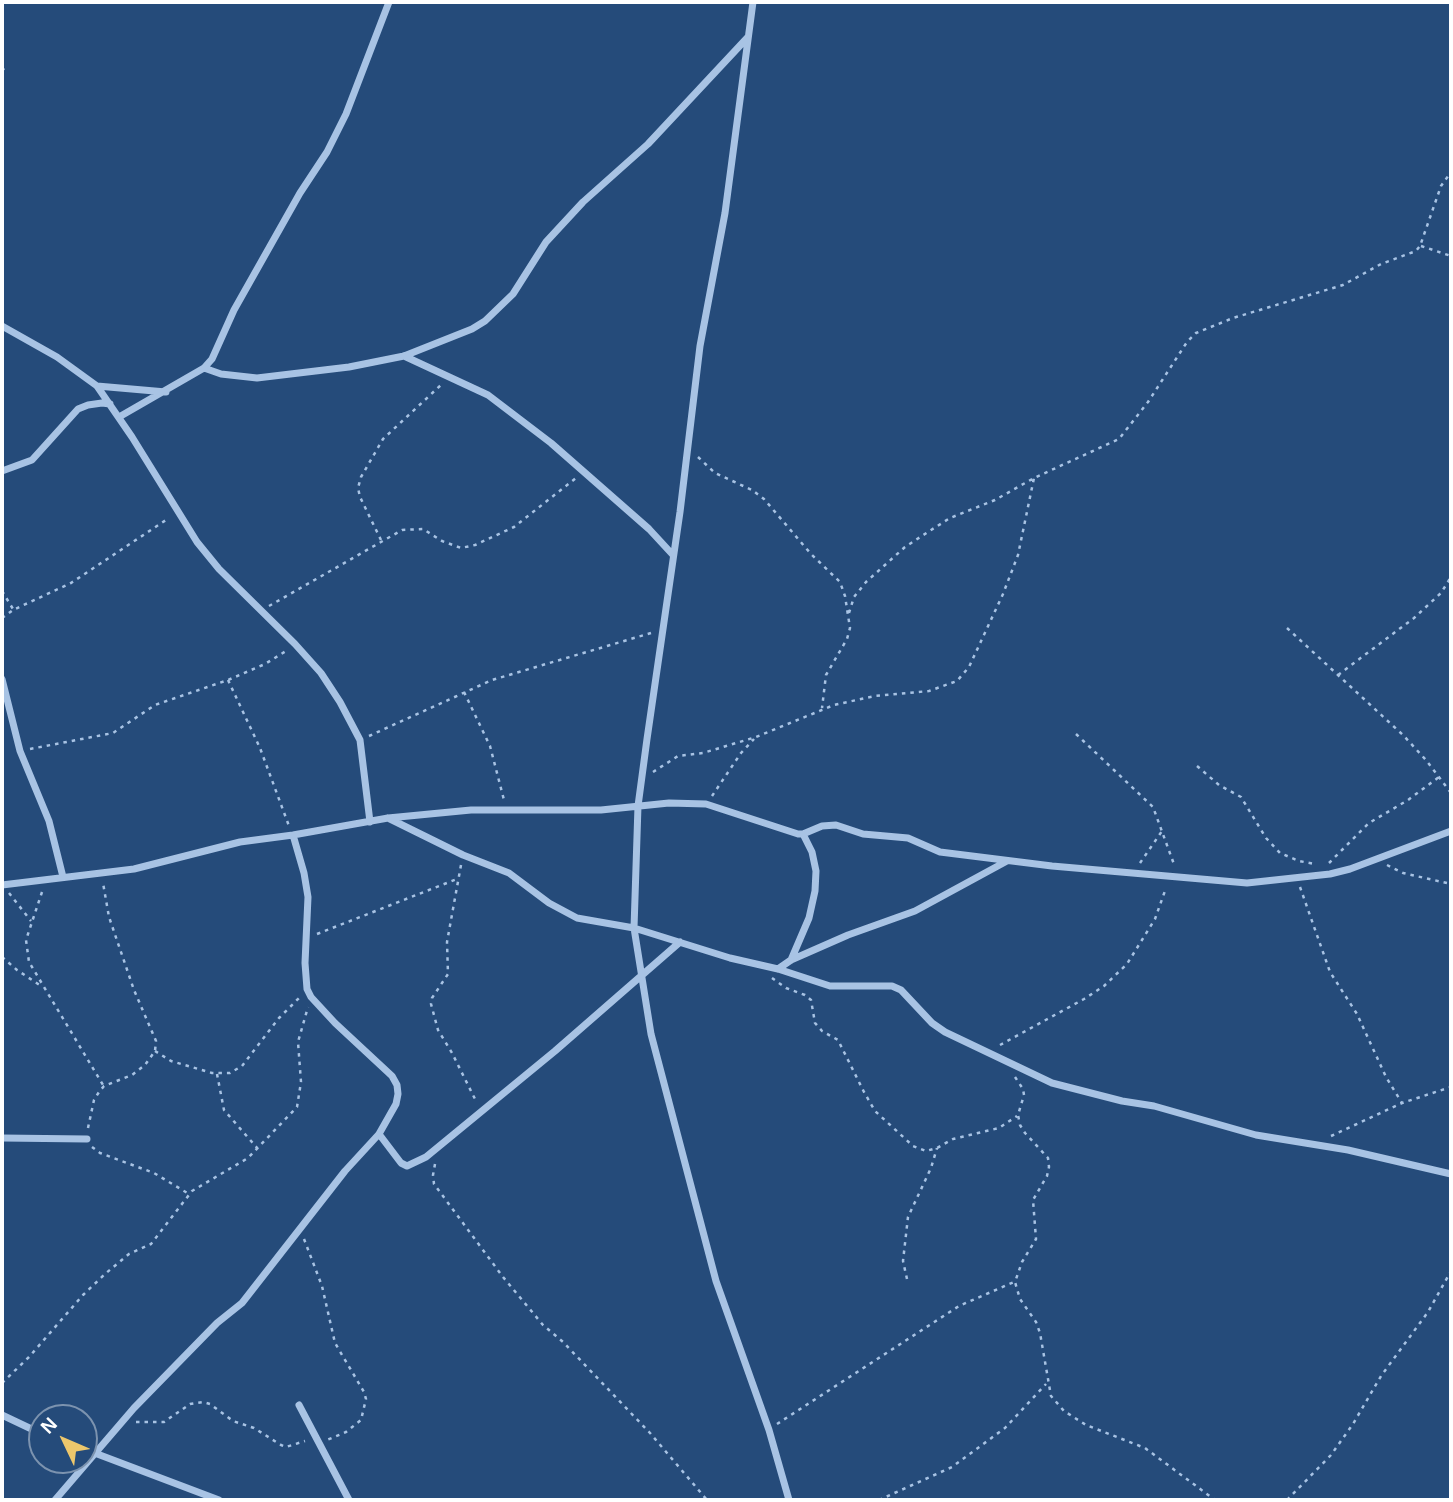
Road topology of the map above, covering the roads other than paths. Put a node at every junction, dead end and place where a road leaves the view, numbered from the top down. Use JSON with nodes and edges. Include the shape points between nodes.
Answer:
{"nodes":[{"id":1,"x":389,"y":2,"type":"edge"},
{"id":2,"x":753,"y":2,"type":"edge"},
{"id":3,"x":748,"y":37,"type":"junction"},
{"id":4,"x":2,"y":326,"type":"edge"},
{"id":5,"x":404,"y":356,"type":"junction"},
{"id":6,"x":204,"y":368,"type":"junction"},
{"id":7,"x":97,"y":387,"type":"junction"},
{"id":8,"x":166,"y":392,"type":"junction"},
{"id":9,"x":110,"y":404,"type":"junction"},
{"id":10,"x":119,"y":418,"type":"junction"},
{"id":11,"x":2,"y":471,"type":"edge"},
{"id":12,"x":673,"y":555,"type":"junction"},
{"id":13,"x":2,"y":679,"type":"edge"},
{"id":14,"x":638,"y":806,"type":"junction"},
{"id":15,"x":388,"y":818,"type":"junction"},
{"id":16,"x":370,"y":822,"type":"junction"},
{"id":17,"x":1451,"y":831,"type":"edge"},
{"id":18,"x":803,"y":834,"type":"junction"},
{"id":19,"x":293,"y":835,"type":"junction"},
{"id":20,"x":1009,"y":860,"type":"junction"},
{"id":21,"x":63,"y":877,"type":"junction"},
{"id":22,"x":2,"y":885,"type":"edge"},
{"id":23,"x":634,"y":928,"type":"junction"},
{"id":24,"x":680,"y":942,"type":"junction"},
{"id":25,"x":790,"y":960,"type":"junction"},
{"id":26,"x":778,"y":969,"type":"junction"},
{"id":27,"x":640,"y":978,"type":"junction"},
{"id":28,"x":379,"y":1134,"type":"junction"},
{"id":29,"x":2,"y":1138,"type":"edge"},
{"id":30,"x":87,"y":1139,"type":"road end"},
{"id":31,"x":1451,"y":1174,"type":"edge"},
{"id":32,"x":299,"y":1405,"type":"dead end"},
{"id":33,"x":2,"y":1415,"type":"edge"},
{"id":34,"x":28,"y":1427,"type":"edge"},
{"id":35,"x":98,"y":1450,"type":"edge"},
{"id":36,"x":98,"y":1455,"type":"edge"},
{"id":37,"x":78,"y":1474,"type":"edge"},
{"id":38,"x":55,"y":1500,"type":"edge"},
{"id":39,"x":219,"y":1500,"type":"edge"},
{"id":40,"x":349,"y":1500,"type":"edge"},
{"id":41,"x":789,"y":1500,"type":"edge"}],
"edges":[{"from":1,"to":6,"type":"street","via":[[327,152],[300,192],[234,310],[219,348]]},
{"from":2,"to":3,"type":"street"},
{"from":3,"to":5,"type":"street","via":[[648,144],[583,202],[547,242],[499,309],[472,329]]},
{"from":3,"to":12,"type":"street","via":[[727,200],[699,346]]},
{"from":4,"to":7,"type":"street","via":[[57,357]]},
{"from":5,"to":6,"type":"street","via":[[257,378]]},
{"from":5,"to":12,"type":"street","via":[[488,396],[551,443]]},
{"from":6,"to":8,"type":"street"},
{"from":7,"to":8,"type":"street"},
{"from":7,"to":9,"type":"street"},
{"from":8,"to":10,"type":"street"},
{"from":9,"to":10,"type":"street"},
{"from":9,"to":11,"type":"street","via":[[78,409],[32,460]]},
{"from":10,"to":16,"type":"street","via":[[177,512],[219,569],[296,644],[351,720],[359,740]]},
{"from":12,"to":14,"type":"street"},
{"from":13,"to":21,"type":"street","via":[[20,751],[49,821]]},
{"from":14,"to":15,"type":"street"},
{"from":14,"to":18,"type":"street","via":[[706,804]]},
{"from":14,"to":23,"type":"street"},
{"from":15,"to":16,"type":"street"},
{"from":15,"to":23,"type":"street","via":[[509,873],[577,919]]},
{"from":16,"to":19,"type":"street"},
{"from":17,"to":20,"type":"street","via":[[1329,874],[1247,883]]},
{"from":18,"to":20,"type":"street","via":[[836,825],[863,834],[908,838],[940,852]]},
{"from":18,"to":25,"type":"street","via":[[812,852],[815,891],[809,918]]},
{"from":19,"to":21,"type":"street","via":[[203,849],[134,869]]},
{"from":19,"to":28,"type":"street","via":[[308,897],[309,993],[397,1085],[396,1104]]},
{"from":20,"to":25,"type":"street","via":[[915,911]]},
{"from":21,"to":22,"type":"street"},
{"from":23,"to":24,"type":"street"},
{"from":23,"to":27,"type":"street"},
{"from":24,"to":26,"type":"street"},
{"from":24,"to":27,"type":"street"},
{"from":25,"to":26,"type":"street"},
{"from":26,"to":31,"type":"street","via":[[830,986],[892,986],[945,1032],[1026,1073],[1072,1089],[1256,1135]]},
{"from":27,"to":28,"type":"street","via":[[426,1157],[407,1166],[396,1159]]},
{"from":27,"to":41,"type":"street","via":[[716,1280]]},
{"from":28,"to":35,"type":"street","via":[[242,1303],[217,1322]]},
{"from":29,"to":30,"type":"street"},
{"from":32,"to":40,"type":"street"},
{"from":33,"to":34,"type":"street"},
{"from":36,"to":39,"type":"street"},
{"from":37,"to":38,"type":"street"}]}
